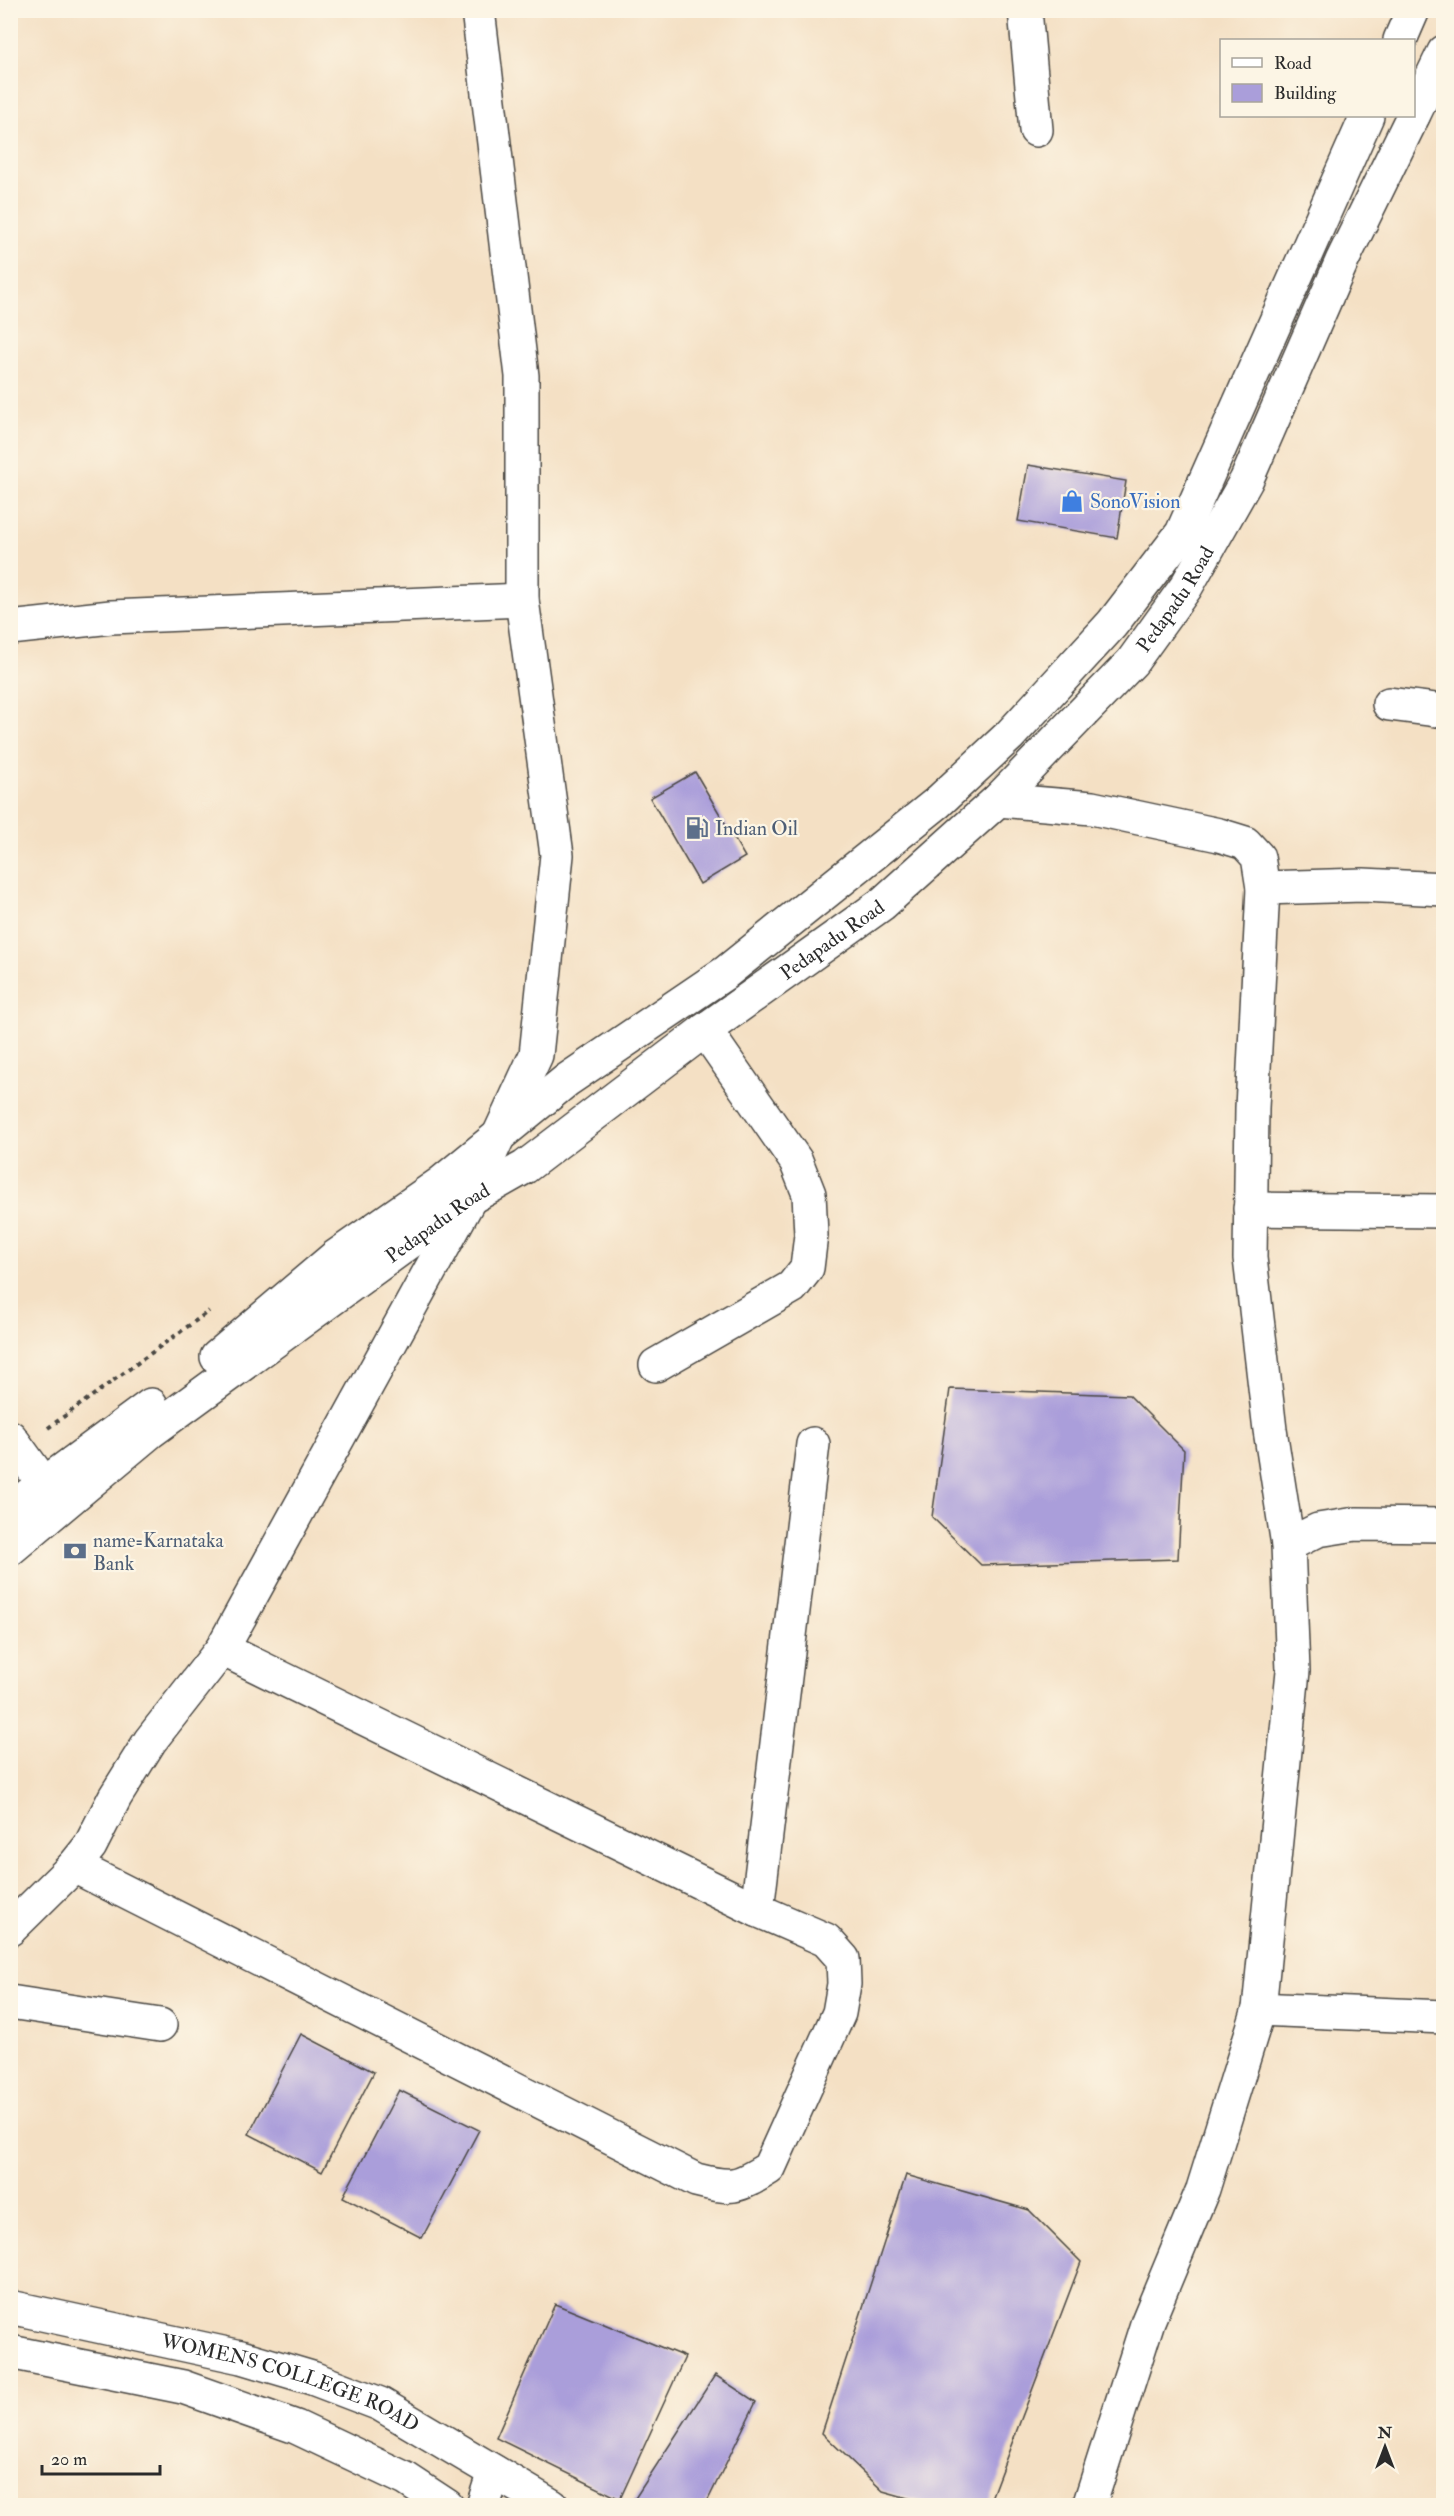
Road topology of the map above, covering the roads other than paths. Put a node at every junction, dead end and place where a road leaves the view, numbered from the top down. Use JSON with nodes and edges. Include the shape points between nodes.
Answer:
{"nodes":[{"id":1,"x":478,"y":10,"type":"edge"},
{"id":2,"x":1025,"y":10,"type":"edge"},
{"id":3,"x":1413,"y":10,"type":"edge"},
{"id":4,"x":1400,"y":39,"type":"edge"},
{"id":5,"x":1443,"y":52,"type":"edge"},
{"id":6,"x":1415,"y":111,"type":"edge"},
{"id":7,"x":1367,"y":117,"type":"edge"},
{"id":8,"x":1412,"y":117,"type":"edge"},
{"id":9,"x":1036,"y":130,"type":"dead end"},
{"id":10,"x":522,"y":600,"type":"junction"},
{"id":11,"x":10,"y":628,"type":"edge"},
{"id":12,"x":1389,"y":704,"type":"dead end"},
{"id":13,"x":1443,"y":711,"type":"edge"},
{"id":14,"x":998,"y":800,"type":"junction"},
{"id":15,"x":1263,"y":888,"type":"junction"},
{"id":16,"x":1443,"y":889,"type":"edge"},
{"id":17,"x":705,"y":1030,"type":"junction"},
{"id":18,"x":503,"y":1130,"type":"junction"},
{"id":19,"x":470,"y":1198,"type":"junction"},
{"id":20,"x":1250,"y":1209,"type":"junction"},
{"id":21,"x":1443,"y":1211,"type":"edge"},
{"id":22,"x":656,"y":1365,"type":"dead end"},
{"id":23,"x":10,"y":1437,"type":"edge"},
{"id":24,"x":813,"y":1444,"type":"dead end"},
{"id":25,"x":44,"y":1484,"type":"junction"},
{"id":26,"x":10,"y":1509,"type":"edge"},
{"id":27,"x":1443,"y":1525,"type":"edge"},
{"id":28,"x":1288,"y":1545,"type":"junction"},
{"id":29,"x":10,"y":1549,"type":"edge"},
{"id":30,"x":222,"y":1649,"type":"junction"},
{"id":31,"x":75,"y":1866,"type":"junction"},
{"id":32,"x":757,"y":1910,"type":"junction"},
{"id":33,"x":10,"y":1929,"type":"edge"},
{"id":34,"x":10,"y":2002,"type":"edge"},
{"id":35,"x":1259,"y":2010,"type":"junction"},
{"id":36,"x":1443,"y":2017,"type":"edge"},
{"id":37,"x":160,"y":2025,"type":"dead end"},
{"id":38,"x":10,"y":2307,"type":"edge"},
{"id":39,"x":10,"y":2352,"type":"edge"},
{"id":40,"x":494,"y":2472,"type":"junction"},
{"id":41,"x":447,"y":2505,"type":"edge"},
{"id":42,"x":483,"y":2505,"type":"edge"},
{"id":43,"x":552,"y":2505,"type":"edge"},
{"id":44,"x":1089,"y":2505,"type":"edge"}],
"edges":[{"from":1,"to":10,"type":"street","via":[[522,376]]},
{"from":2,"to":9,"type":"street"},
{"from":3,"to":4,"type":"street"},
{"from":5,"to":6,"type":"street","name":"Pedapadu Road"},
{"from":7,"to":18,"type":"street","via":[[1182,533],[1112,624],[1009,736],[937,803],[725,973],[567,1080]]},
{"from":8,"to":14,"type":"street","name":"Pedapadu Road","via":[[1342,261],[1246,481],[1186,587],[1132,662]]},
{"from":10,"to":11,"type":"street","via":[[111,617]]},
{"from":10,"to":18,"type":"street","via":[[557,855],[536,1055]]},
{"from":12,"to":13,"type":"street"},
{"from":14,"to":15,"type":"street","via":[[1092,808],[1219,834],[1245,843],[1258,857]]},
{"from":14,"to":17,"type":"street","name":"Pedapadu Road","via":[[882,904]]},
{"from":15,"to":16,"type":"street","via":[[1363,885]]},
{"from":15,"to":20,"type":"street"},
{"from":17,"to":19,"type":"street","name":"Pedapadu Road","via":[[525,1167]]},
{"from":17,"to":22,"type":"street","via":[[796,1161],[809,1194],[811,1235],[807,1268],[792,1287]]},
{"from":18,"to":19,"type":"street"},
{"from":18,"to":25,"type":"street","via":[[441,1183],[335,1257],[232,1347]]},
{"from":19,"to":29,"type":"street","name":"Pedapadu Road","via":[[150,1432]]},
{"from":19,"to":30,"type":"street"},
{"from":20,"to":21,"type":"street"},
{"from":20,"to":28,"type":"street","via":[[1250,1258]]},
{"from":23,"to":25,"type":"street"},
{"from":24,"to":32,"type":"street"},
{"from":25,"to":26,"type":"street"},
{"from":27,"to":28,"type":"street","via":[[1356,1524],[1318,1530]]},
{"from":28,"to":35,"type":"street","via":[[1293,1671]]},
{"from":30,"to":31,"type":"street","via":[[150,1741]]},
{"from":30,"to":32,"type":"street"},
{"from":31,"to":32,"type":"street","via":[[645,2156],[696,2180],[725,2187],[748,2181],[769,2168],[839,2013],[844,1984],[843,1959],[826,1940]]},
{"from":31,"to":33,"type":"street"},
{"from":34,"to":37,"type":"street"},
{"from":35,"to":36,"type":"street"},
{"from":35,"to":44,"type":"street","via":[[1203,2189],[1148,2321]]},
{"from":38,"to":40,"type":"street","name":"WOMENS COLLEGE ROAD","via":[[241,2357],[312,2378],[380,2404]]},
{"from":39,"to":41,"type":"street","name":"WOMENS COLLEGE ROAD","via":[[193,2391],[296,2427],[406,2480]]},
{"from":40,"to":42,"type":"street"},
{"from":40,"to":43,"type":"street","name":"WOMENS COLLEGE ROAD"}]}
